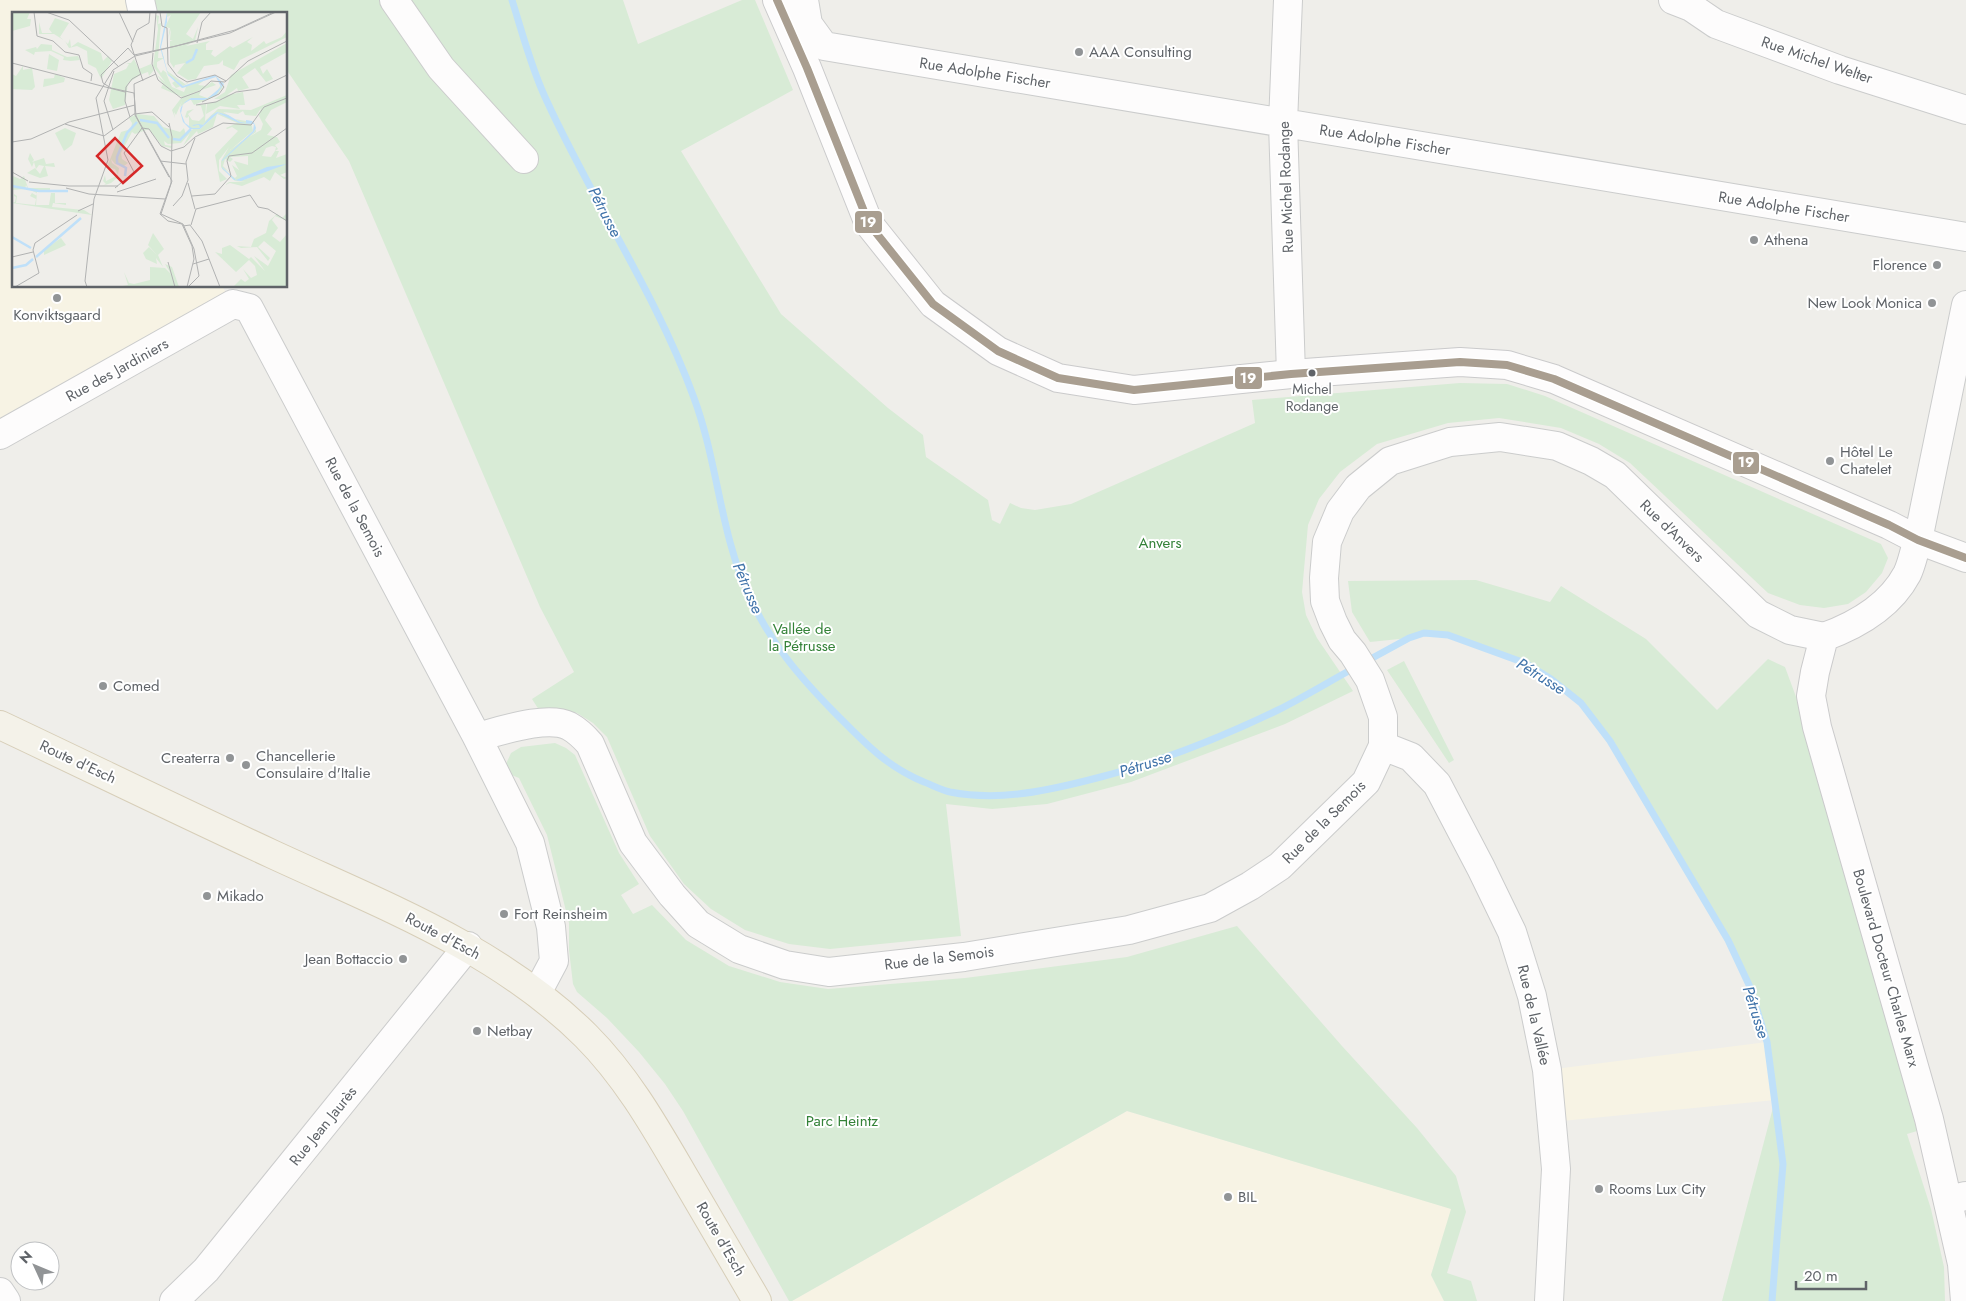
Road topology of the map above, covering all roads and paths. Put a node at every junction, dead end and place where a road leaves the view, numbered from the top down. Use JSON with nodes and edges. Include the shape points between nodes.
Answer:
{"nodes":[{"id":1,"x":394,"y":0,"type":"edge"},
{"id":2,"x":777,"y":0,"type":"edge"},
{"id":3,"x":804,"y":0,"type":"edge"},
{"id":4,"x":1288,"y":0,"type":"edge"},
{"id":5,"x":1673,"y":0,"type":"edge"},
{"id":6,"x":845,"y":50,"type":"junction"},
{"id":7,"x":807,"y":68,"type":"junction"},
{"id":8,"x":1966,"y":110,"type":"edge"},
{"id":9,"x":1284,"y":123,"type":"junction"},
{"id":10,"x":524,"y":159,"type":"dead end"},
{"id":11,"x":1966,"y":237,"type":"edge"},
{"id":12,"x":231,"y":295,"type":"edge"},
{"id":13,"x":1966,"y":305,"type":"edge"},
{"id":14,"x":1291,"y":374,"type":"junction"},
{"id":15,"x":0,"y":435,"type":"edge"},
{"id":16,"x":1918,"y":540,"type":"junction"},
{"id":17,"x":1966,"y":558,"type":"edge"},
{"id":18,"x":1824,"y":637,"type":"junction"},
{"id":19,"x":1370,"y":680,"type":"joint"},
{"id":20,"x":0,"y":724,"type":"edge"},
{"id":21,"x":477,"y":737,"type":"junction"},
{"id":22,"x":1383,"y":746,"type":"junction"},
{"id":23,"x":468,"y":946,"type":"junction"},
{"id":24,"x":537,"y":993,"type":"junction"},
{"id":25,"x":1957,"y":1198,"type":"edge"},
{"id":26,"x":0,"y":1292,"type":"edge"},
{"id":27,"x":6,"y":1301,"type":"edge"},
{"id":28,"x":174,"y":1301,"type":"edge"},
{"id":29,"x":757,"y":1301,"type":"edge"},
{"id":30,"x":1548,"y":1301,"type":"edge"},
{"id":31,"x":1965,"y":1301,"type":"edge"}],
"edges":[{"from":1,"to":10,"type":"street","via":[[441,68]]},
{"from":2,"to":7,"type":"street"},
{"from":3,"to":6,"type":"street","name":"Rue Adolphe Fischer","via":[[808,24],[824,46]]},
{"from":4,"to":9,"type":"street","name":"Rue Michel Rodange"},
{"from":5,"to":8,"type":"street","name":"Rue Michel Welter","via":[[1691,7],[1716,24],[1840,70]]},
{"from":6,"to":7,"type":"street"},
{"from":6,"to":9,"type":"street","name":"Rue Adolphe Fischer"},
{"from":7,"to":14,"type":"street","via":[[869,224],[933,304],[998,351],[1058,378],[1134,390]]},
{"from":9,"to":11,"type":"street","name":"Rue Adolphe Fischer"},
{"from":9,"to":14,"type":"street","name":"Rue Michel Rodange"},
{"from":12,"to":15,"type":"street","name":"Rue des Jardiniers"},
{"from":12,"to":21,"type":"street","name":"Rue de la Semois","via":[[249,308]]},
{"from":13,"to":16,"type":"street"},
{"from":14,"to":16,"type":"street","via":[[1460,362],[1507,365],[1554,379]]},
{"from":16,"to":17,"type":"street"},
{"from":16,"to":18,"type":"street","via":[[1907,574],[1883,604],[1861,620]]},
{"from":18,"to":19,"type":"street","name":"Rue d'Anvers","via":[[1790,630],[1758,614],[1615,475],[1557,446],[1500,437],[1450,442],[1390,461],[1358,487],[1340,510],[1327,542],[1326,601],[1342,640]]},
{"from":18,"to":25,"type":"street","name":"Boulevard Docteur Charles Marx","via":[[1811,696],[1817,727],[1928,1119]]},
{"from":19,"to":22,"type":"street","name":"Rue de la Semois","via":[[1384,717]]},
{"from":20,"to":23,"type":"main road","name":"Route d'Esch"},
{"from":21,"to":22,"type":"street","name":"Rue de la Semois","via":[[554,722],[568,725],[580,733],[590,744],[633,843],[698,924],[739,949],[785,965],[829,972],[964,957],[1119,932],[1210,908],[1280,866],[1366,782]]},
{"from":21,"to":24,"type":"street","name":"Rue de la Semois","via":[[530,843],[551,927],[554,961]]},
{"from":22,"to":30,"type":"street","name":"Rue de la Vallée","via":[[1411,757],[1437,784],[1512,932],[1532,996],[1547,1070],[1556,1169]]},
{"from":23,"to":24,"type":"main road","name":"Route d'Esch"},
{"from":23,"to":28,"type":"street","name":"Rue Jean Jaurès","via":[[206,1270]]},
{"from":24,"to":29,"type":"main road","name":"Route d'Esch","via":[[588,1037],[621,1075],[655,1126]]},
{"from":25,"to":31,"type":"street","name":"Boulevard Docteur Charles Marx"},
{"from":26,"to":27,"type":"street"}]}
